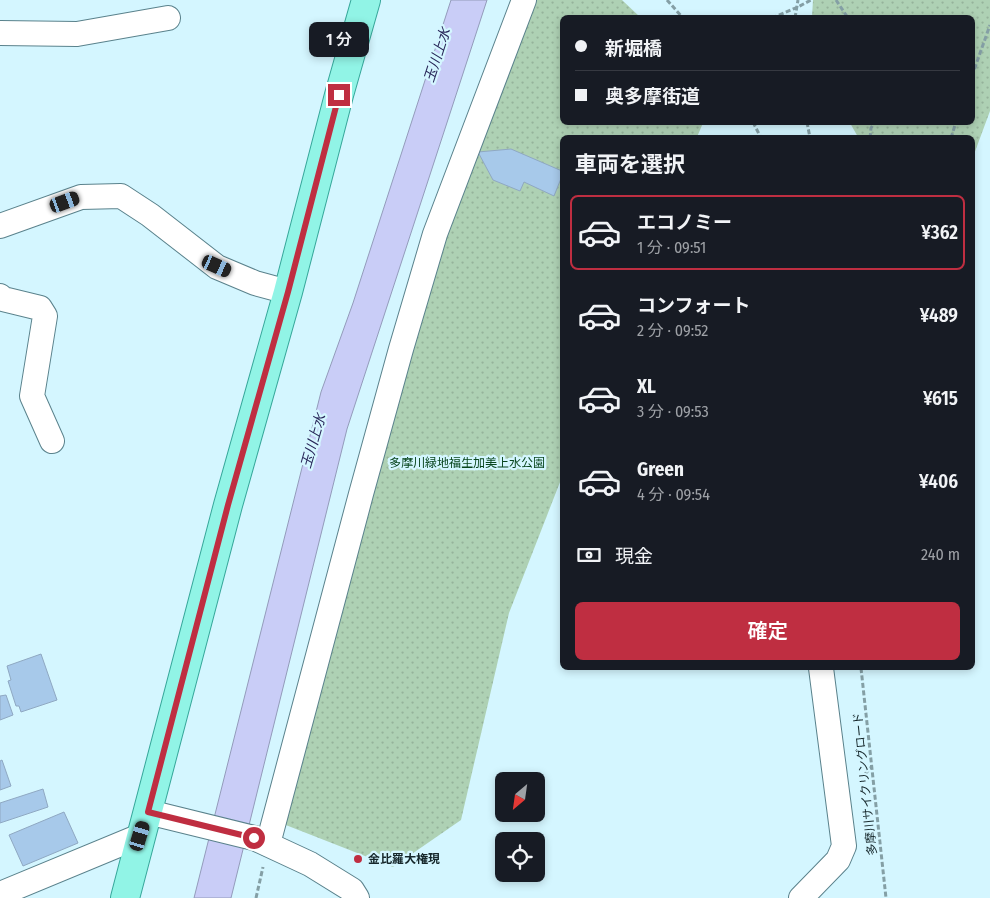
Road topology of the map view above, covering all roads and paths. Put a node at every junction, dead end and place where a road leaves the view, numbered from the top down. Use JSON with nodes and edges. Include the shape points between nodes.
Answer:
{"nodes":[{"id":1,"x":366,"y":0,"type":"edge"},
{"id":2,"x":524,"y":0,"type":"edge"},
{"id":3,"x":667,"y":0,"type":"edge"},
{"id":4,"x":798,"y":0,"type":"edge"},
{"id":5,"x":811,"y":0,"type":"edge"},
{"id":6,"x":836,"y":0,"type":"edge"},
{"id":7,"x":798,"y":8,"type":"junction"},
{"id":8,"x":680,"y":15,"type":"edge"},
{"id":9,"x":780,"y":15,"type":"edge"},
{"id":10,"x":796,"y":15,"type":"edge"},
{"id":11,"x":846,"y":15,"type":"edge"},
{"id":12,"x":168,"y":18,"type":"dead end"},
{"id":13,"x":990,"y":25,"type":"edge"},
{"id":14,"x":0,"y":33,"type":"edge"},
{"id":15,"x":975,"y":68,"type":"edge"},
{"id":16,"x":0,"y":226,"type":"edge"},
{"id":17,"x":288,"y":292,"type":"junction"},
{"id":18,"x":0,"y":296,"type":"edge"},
{"id":19,"x":52,"y":441,"type":"dead end"},
{"id":20,"x":821,"y":670,"type":"edge"},
{"id":21,"x":861,"y":670,"type":"edge"},
{"id":22,"x":152,"y":821,"type":"junction"},
{"id":23,"x":261,"y":841,"type":"junction"},
{"id":24,"x":0,"y":894,"type":"edge"},
{"id":25,"x":125,"y":898,"type":"edge"},
{"id":26,"x":256,"y":898,"type":"edge"},
{"id":27,"x":357,"y":898,"type":"edge"},
{"id":28,"x":801,"y":898,"type":"edge"},
{"id":29,"x":886,"y":898,"type":"edge"}],
"edges":[{"from":1,"to":17,"type":"main road"},
{"from":2,"to":23,"type":"street","via":[[433,243]]},
{"from":3,"to":8,"type":"path"},
{"from":4,"to":7,"type":"path"},
{"from":5,"to":7,"type":"path"},
{"from":6,"to":11,"type":"path"},
{"from":7,"to":9,"type":"path"},
{"from":7,"to":10,"type":"path"},
{"from":12,"to":14,"type":"street","via":[[77,34]]},
{"from":13,"to":15,"type":"path"},
{"from":16,"to":17,"type":"street","via":[[82,197],[121,196],[217,266],[255,283]]},
{"from":17,"to":22,"type":"main road","via":[[228,505]]},
{"from":18,"to":19,"type":"street","via":[[40,308],[45,316],[32,396]]},
{"from":20,"to":28,"type":"street","via":[[844,846],[838,860]]},
{"from":21,"to":29,"type":"path","name":"多摩川サイクリングロード"},
{"from":22,"to":23,"type":"street"},
{"from":22,"to":24,"type":"street"},
{"from":22,"to":25,"type":"main road"},
{"from":23,"to":26,"type":"path"},
{"from":23,"to":27,"type":"street","via":[[319,869],[352,890]]}]}
